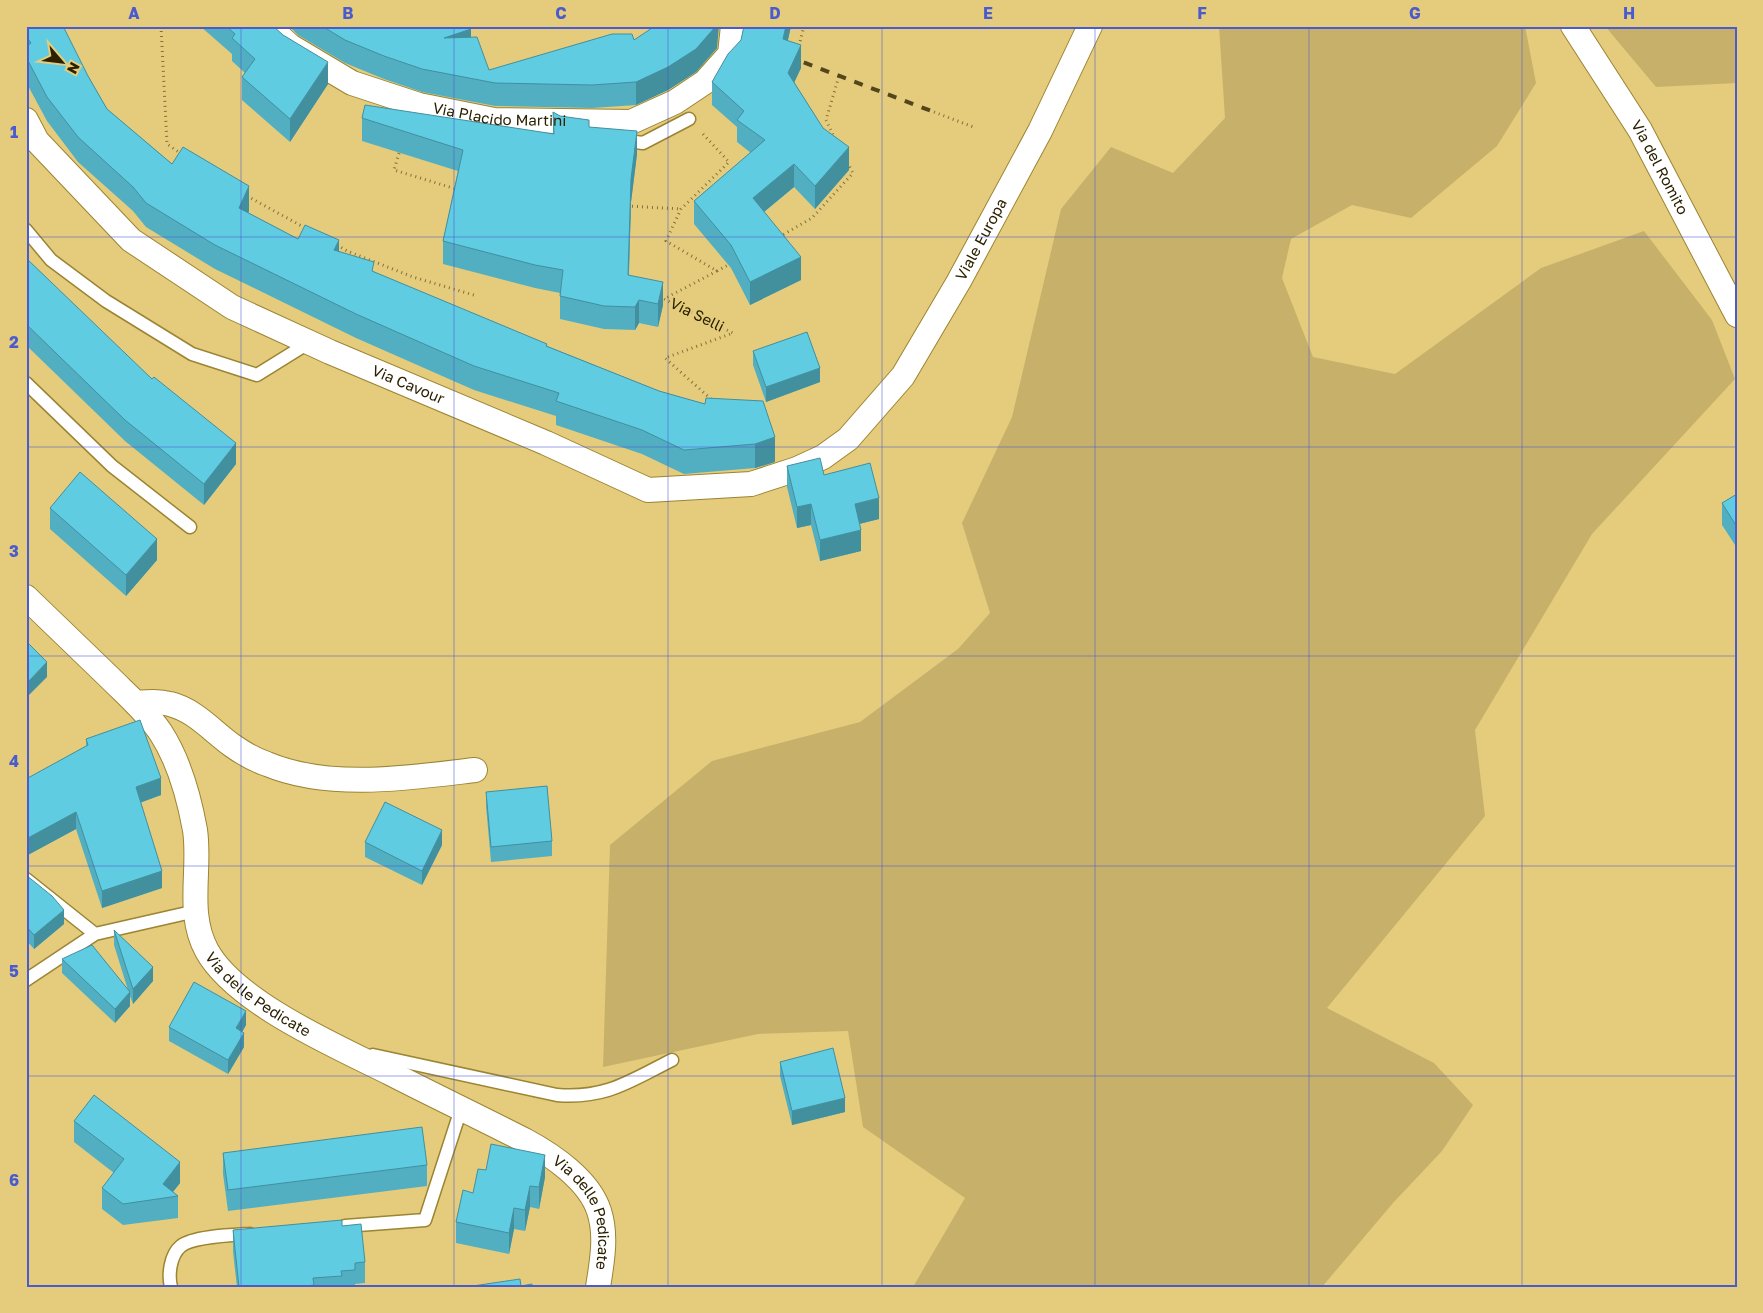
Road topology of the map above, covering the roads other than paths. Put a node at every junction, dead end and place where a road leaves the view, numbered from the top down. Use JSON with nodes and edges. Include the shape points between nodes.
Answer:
{"nodes":[{"id":1,"x":268,"y":26,"type":"edge"},
{"id":2,"x":733,"y":26,"type":"edge"},
{"id":3,"x":1090,"y":26,"type":"edge"},
{"id":4,"x":1573,"y":26,"type":"edge"},
{"id":5,"x":689,"y":119,"type":"road end"},
{"id":6,"x":26,"y":120,"type":"edge"},
{"id":7,"x":494,"y":120,"type":"junction"},
{"id":8,"x":578,"y":133,"type":"edge"},
{"id":9,"x":606,"y":138,"type":"edge"},
{"id":10,"x":26,"y":230,"type":"edge"},
{"id":11,"x":1737,"y":315,"type":"edge"},
{"id":12,"x":310,"y":342,"type":"junction"},
{"id":13,"x":26,"y":383,"type":"edge"},
{"id":14,"x":848,"y":439,"type":"joint"},
{"id":15,"x":190,"y":527,"type":"dead end"},
{"id":16,"x":26,"y":597,"type":"edge"},
{"id":17,"x":136,"y":703,"type":"junction"},
{"id":18,"x":474,"y":770,"type":"dead end"},
{"id":19,"x":26,"y":878,"type":"edge"},
{"id":20,"x":196,"y":911,"type":"junction"},
{"id":21,"x":95,"y":934,"type":"junction"},
{"id":22,"x":26,"y":980,"type":"edge"},
{"id":23,"x":341,"y":1049,"type":"junction"},
{"id":24,"x":672,"y":1060,"type":"dead end"},
{"id":25,"x":461,"y":1109,"type":"junction"},
{"id":26,"x":337,"y":1227,"type":"edge"},
{"id":27,"x":260,"y":1233,"type":"edge"},
{"id":28,"x":171,"y":1287,"type":"edge"},
{"id":29,"x":598,"y":1287,"type":"edge"}],
"edges":[{"from":1,"to":7,"type":"street","name":"Via Placido Martini","via":[[290,46],[352,83],[419,105]]},
{"from":2,"to":7,"type":"street","name":"Via Placido Martini","via":[[730,54],[705,82],[675,102],[631,122]]},
{"from":3,"to":14,"type":"street","name":"Viale Europa","via":[[1040,131],[959,281],[903,376]]},
{"from":4,"to":11,"type":"street","name":"Via del Romito","via":[[1640,130]]},
{"from":5,"to":9,"type":"lane","via":[[643,143]]},
{"from":6,"to":12,"type":"street","name":"Via Cavour","via":[[37,141],[130,240],[232,307]]},
{"from":7,"to":8,"type":"lane"},
{"from":10,"to":12,"type":"lane","via":[[51,260],[106,301],[192,354],[258,375]]},
{"from":12,"to":14,"type":"street","name":"Via Cavour","via":[[648,490],[751,484],[806,465]]},
{"from":13,"to":15,"type":"lane","via":[[112,466]]},
{"from":16,"to":17,"type":"street","name":"Via delle Pedicate"},
{"from":17,"to":18,"type":"street","via":[[160,702],[182,708],[240,751],[267,765],[295,773],[385,780]]},
{"from":17,"to":20,"type":"street","name":"Via delle Pedicate","via":[[168,745],[190,805],[196,845]]},
{"from":19,"to":21,"type":"lane"},
{"from":20,"to":21,"type":"lane"},
{"from":20,"to":23,"type":"street","name":"Via delle Pedicate","via":[[207,951],[230,978],[270,1009]]},
{"from":21,"to":22,"type":"lane"},
{"from":23,"to":24,"type":"lane","via":[[557,1095],[578,1096],[614,1089]]},
{"from":23,"to":25,"type":"street","name":"Via delle Pedicate"},
{"from":25,"to":26,"type":"lane","via":[[425,1220]]},
{"from":25,"to":29,"type":"street","name":"Via delle Pedicate","via":[[542,1150],[566,1168],[590,1193],[602,1224]]},
{"from":27,"to":28,"type":"lane","via":[[221,1236],[180,1246],[170,1267]]}]}
